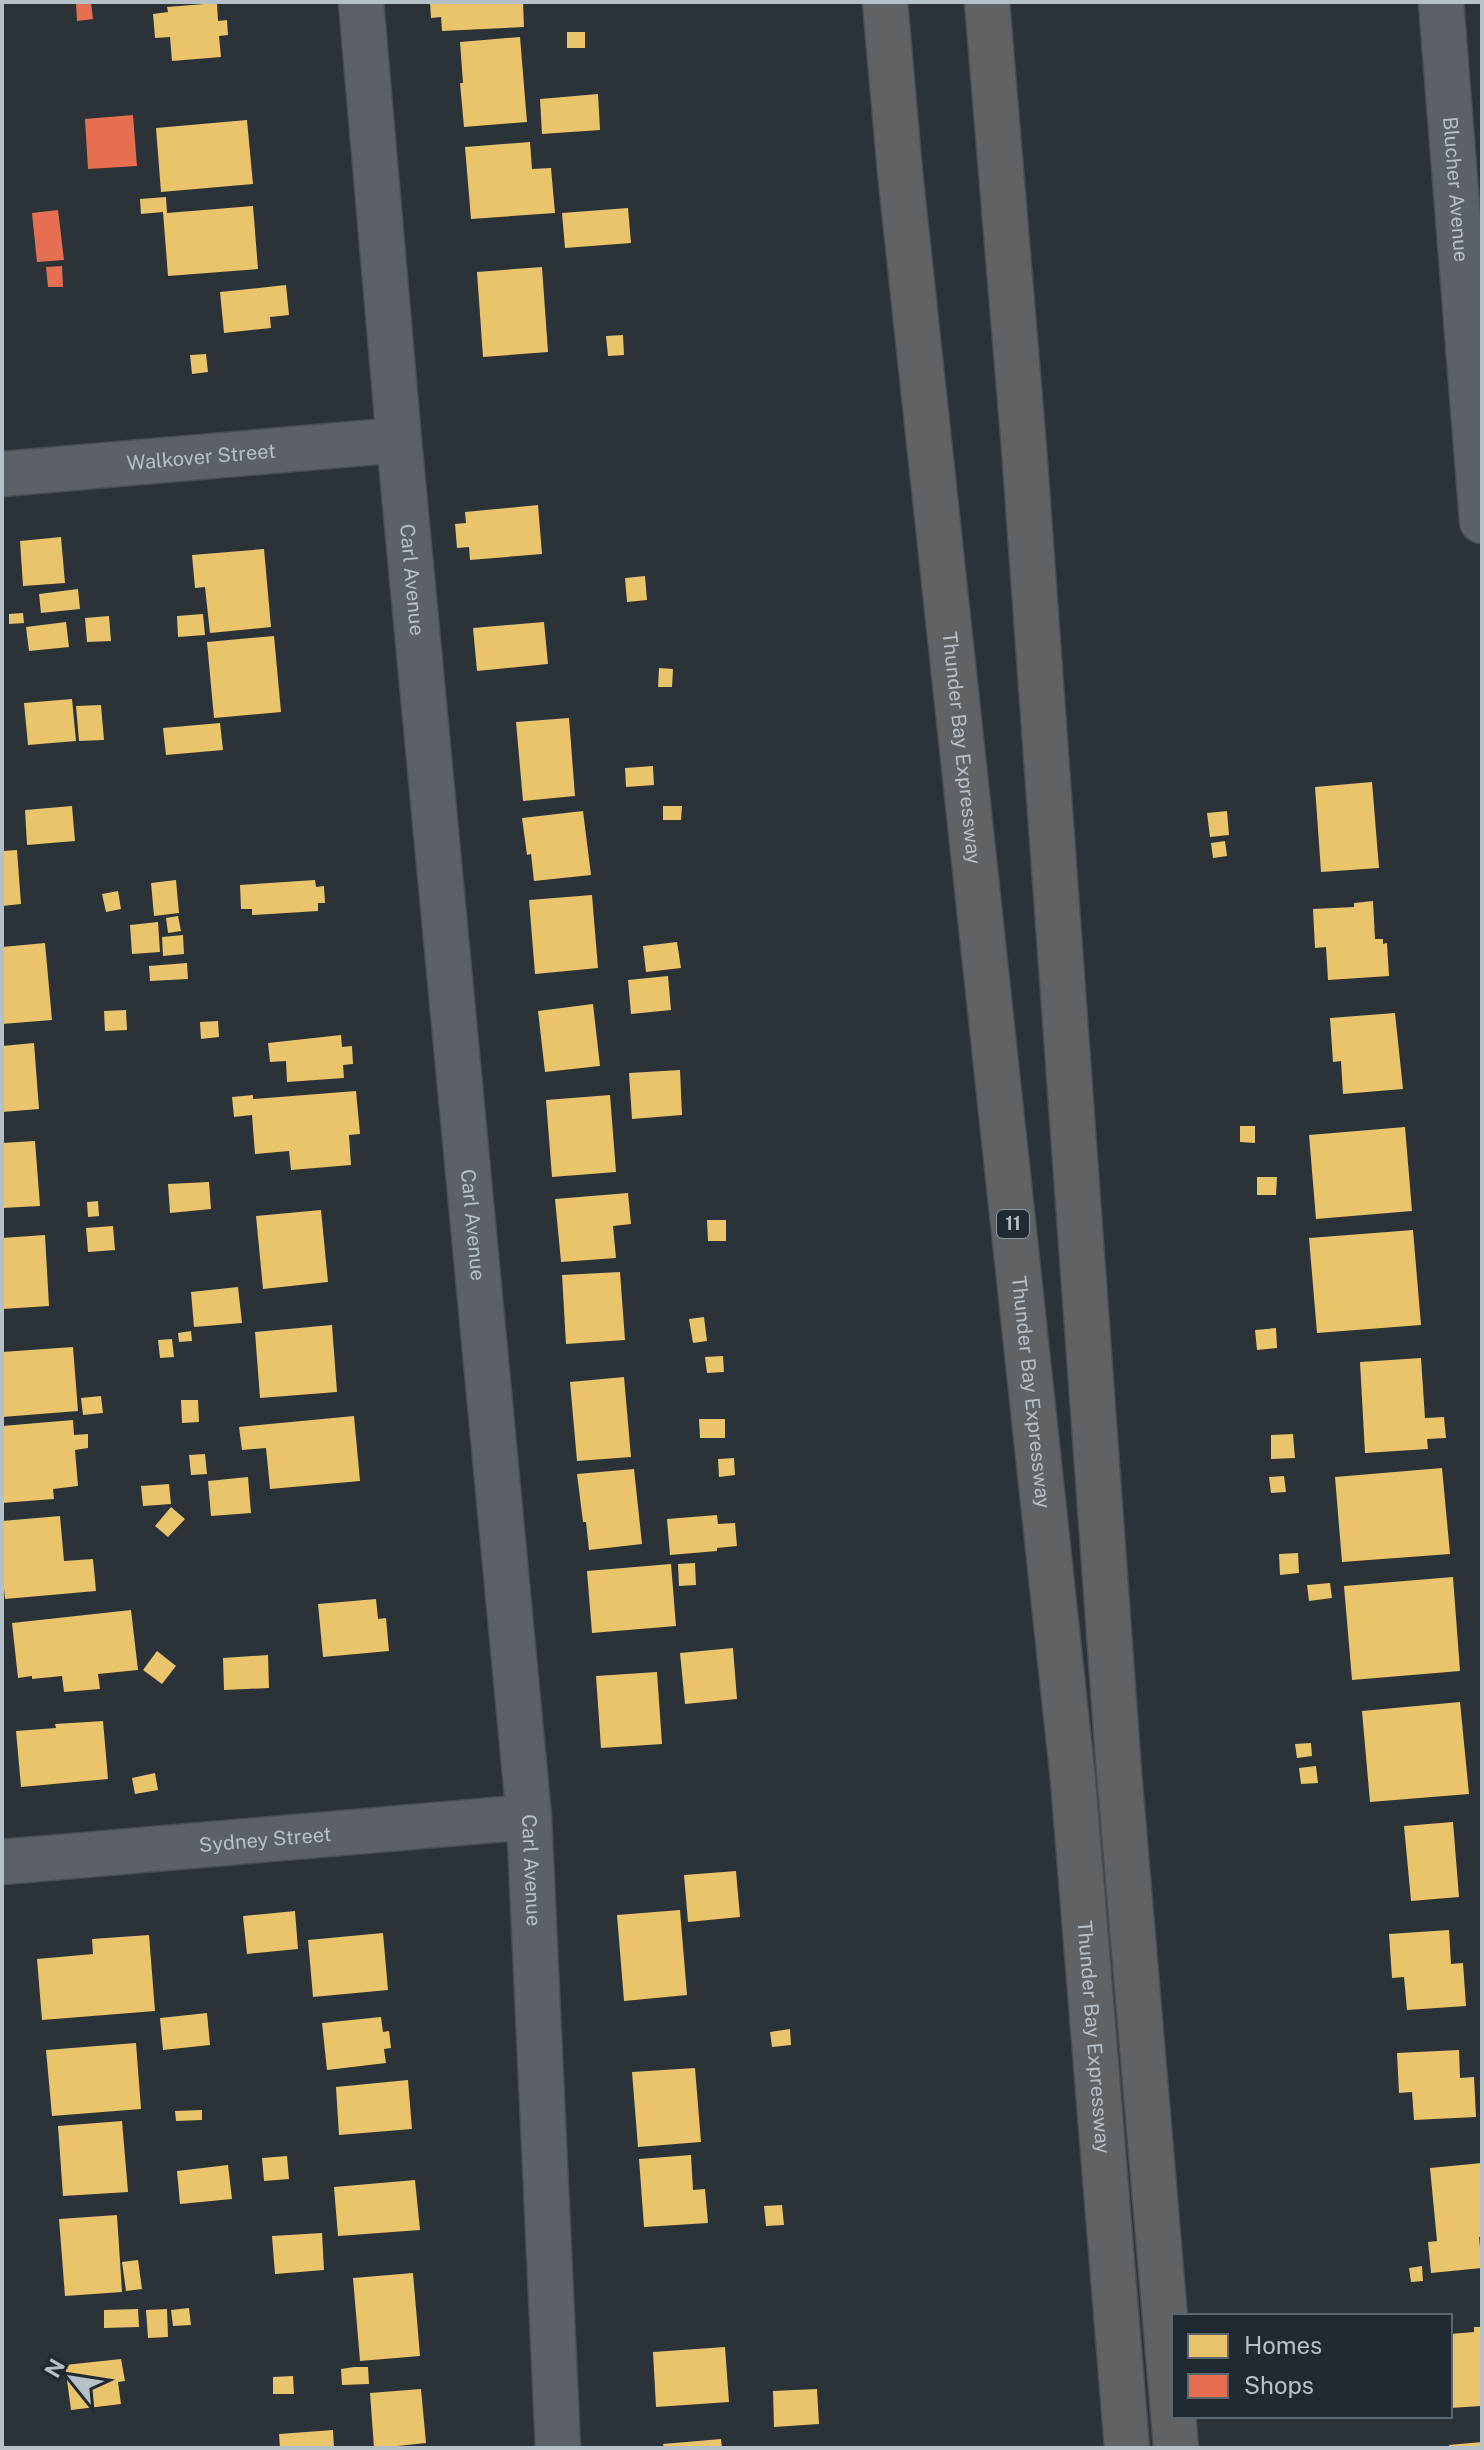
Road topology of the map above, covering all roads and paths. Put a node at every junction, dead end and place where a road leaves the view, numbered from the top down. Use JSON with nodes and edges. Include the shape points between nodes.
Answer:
{"nodes":[{"id":1,"x":361,"y":2,"type":"edge"},
{"id":2,"x":885,"y":2,"type":"edge"},
{"id":3,"x":1441,"y":2,"type":"edge"},
{"id":4,"x":989,"y":7,"type":"edge"},
{"id":5,"x":1475,"y":340,"type":"edge"},
{"id":6,"x":399,"y":440,"type":"junction"},
{"id":7,"x":2,"y":474,"type":"edge"},
{"id":8,"x":1482,"y":521,"type":"edge"},
{"id":9,"x":529,"y":1817,"type":"junction"},
{"id":10,"x":2,"y":1862,"type":"edge"},
{"id":11,"x":1172,"y":2401,"type":"edge"},
{"id":12,"x":1173,"y":2418,"type":"edge"},
{"id":13,"x":558,"y":2448,"type":"edge"},
{"id":14,"x":1127,"y":2448,"type":"edge"},
{"id":15,"x":1176,"y":2448,"type":"edge"}],
"edges":[{"from":1,"to":6,"type":"street","name":"Carl Avenue"},
{"from":2,"to":14,"type":"highway","name":"Thunder Bay Expressway","number":"11","via":[[1073,1780]]},
{"from":3,"to":5,"type":"street","name":"Blucher Avenue"},
{"from":4,"to":11,"type":"highway","via":[[1119,1772]]},
{"from":5,"to":8,"type":"street","name":"Blucher Avenue"},
{"from":6,"to":7,"type":"street","name":"Walkover Street"},
{"from":6,"to":9,"type":"street","name":"Carl Avenue"},
{"from":9,"to":10,"type":"street","name":"Sydney Street"},
{"from":9,"to":13,"type":"street","name":"Carl Avenue"},
{"from":12,"to":15,"type":"highway"}]}
